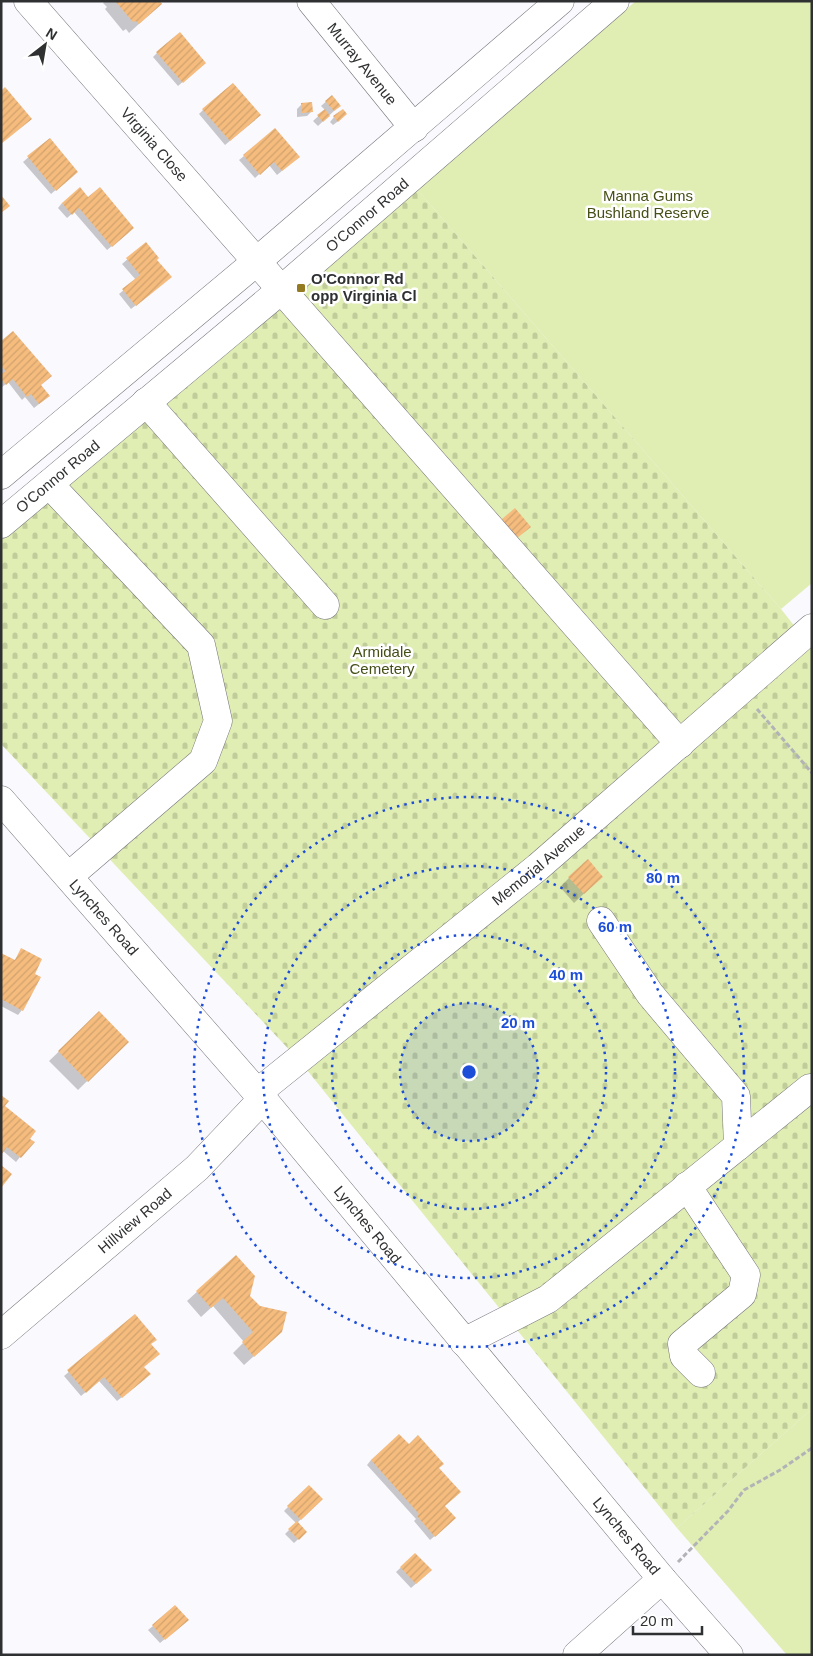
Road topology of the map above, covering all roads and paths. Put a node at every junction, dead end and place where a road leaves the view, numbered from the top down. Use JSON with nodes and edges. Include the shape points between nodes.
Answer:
{"nodes":[{"id":1,"x":28,"y":1,"type":"edge"},
{"id":2,"x":311,"y":1,"type":"edge"},
{"id":3,"x":560,"y":1,"type":"edge"},
{"id":4,"x":615,"y":1,"type":"edge"},
{"id":5,"x":414,"y":128,"type":"junction"},
{"id":6,"x":256,"y":262,"type":"junction"},
{"id":7,"x":280,"y":290,"type":"junction"},
{"id":8,"x":146,"y":402,"type":"junction"},
{"id":9,"x":1,"y":475,"type":"edge"},
{"id":10,"x":49,"y":484,"type":"junction"},
{"id":11,"x":1,"y":524,"type":"edge"},
{"id":12,"x":325,"y":605,"type":"dead end"},
{"id":13,"x":812,"y":628,"type":"edge"},
{"id":14,"x":741,"y":690,"type":"junction"},
{"id":15,"x":680,"y":744,"type":"junction"},
{"id":16,"x":812,"y":773,"type":"edge"},
{"id":17,"x":1,"y":800,"type":"edge"},
{"id":18,"x":69,"y":876,"type":"junction"},
{"id":19,"x":601,"y":921,"type":"dead end"},
{"id":20,"x":810,"y":1088,"type":"dead end"},
{"id":21,"x":261,"y":1097,"type":"junction"},
{"id":22,"x":738,"y":1146,"type":"junction"},
{"id":23,"x":687,"y":1186,"type":"junction"},
{"id":24,"x":1,"y":1335,"type":"edge"},
{"id":25,"x":464,"y":1342,"type":"junction"},
{"id":26,"x":701,"y":1373,"type":"dead end"},
{"id":27,"x":812,"y":1448,"type":"edge"},
{"id":28,"x":662,"y":1578,"type":"junction"},
{"id":29,"x":577,"y":1655,"type":"edge"},
{"id":30,"x":729,"y":1655,"type":"edge"}],
"edges":[{"from":1,"to":6,"type":"street","name":"Virginia Close"},
{"from":2,"to":5,"type":"street","name":"Murray Avenue"},
{"from":3,"to":5,"type":"street"},
{"from":4,"to":7,"type":"street","name":"O'Connor Road"},
{"from":5,"to":6,"type":"street"},
{"from":6,"to":7,"type":"street","name":"Virginia Close"},
{"from":6,"to":9,"type":"street"},
{"from":7,"to":8,"type":"street","name":"O'Connor Road"},
{"from":7,"to":15,"type":"street","name":"Virginia Close"},
{"from":8,"to":10,"type":"street","name":"O'Connor Road"},
{"from":8,"to":12,"type":"street"},
{"from":10,"to":11,"type":"street","name":"O'Connor Road"},
{"from":10,"to":18,"type":"street","via":[[201,645],[218,720],[203,761]]},
{"from":13,"to":14,"type":"street","name":"Memorial Avenue"},
{"from":14,"to":15,"type":"street","name":"Memorial Avenue"},
{"from":14,"to":16,"type":"path"},
{"from":15,"to":21,"type":"street","name":"Memorial Avenue","via":[[538,867],[283,1072],[268,1085]]},
{"from":17,"to":18,"type":"street","name":"Lynches Road"},
{"from":18,"to":21,"type":"street","name":"Lynches Road"},
{"from":19,"to":22,"type":"street","via":[[650,994],[736,1096]]},
{"from":20,"to":22,"type":"street"},
{"from":21,"to":24,"type":"street","name":"Hillview Road","via":[[255,1108],[197,1168]]},
{"from":21,"to":25,"type":"street","name":"Lynches Road"},
{"from":22,"to":23,"type":"street"},
{"from":23,"to":25,"type":"street","via":[[548,1299]]},
{"from":23,"to":26,"type":"street","via":[[746,1275],[742,1294],[682,1344],[684,1356]]},
{"from":25,"to":28,"type":"street","name":"Lynches Road"},
{"from":27,"to":28,"type":"path","via":[[744,1490],[728,1511]]},
{"from":28,"to":29,"type":"street"},
{"from":28,"to":30,"type":"street","name":"Lynches Road"}]}
